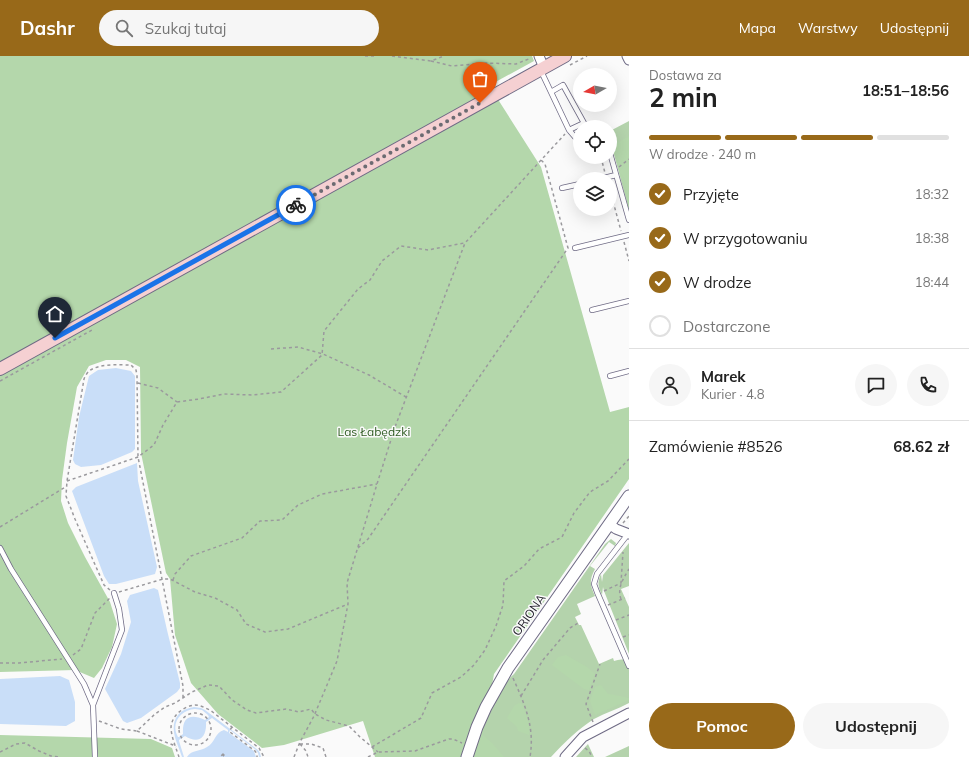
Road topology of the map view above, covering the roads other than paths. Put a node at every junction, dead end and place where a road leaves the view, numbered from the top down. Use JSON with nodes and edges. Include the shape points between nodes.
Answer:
{"nodes":[{"id":1,"x":565,"y":56,"type":"edge"},
{"id":2,"x":627,"y":56,"type":"edge"},
{"id":3,"x":535,"y":57,"type":"edge"},
{"id":4,"x":629,"y":60,"type":"edge"},
{"id":5,"x":542,"y":69,"type":"junction"},
{"id":6,"x":550,"y":92,"type":"junction"},
{"id":7,"x":569,"y":130,"type":"junction"},
{"id":8,"x":573,"y":135,"type":"edge"},
{"id":9,"x":617,"y":180,"type":"edge"},
{"id":10,"x":573,"y":186,"type":"edge"},
{"id":11,"x":562,"y":188,"type":"dead end"},
{"id":12,"x":629,"y":220,"type":"edge"},
{"id":13,"x":629,"y":235,"type":"edge"},
{"id":14,"x":575,"y":248,"type":"dead end"},
{"id":15,"x":629,"y":301,"type":"edge"},
{"id":16,"x":592,"y":310,"type":"dead end"},
{"id":17,"x":0,"y":369,"type":"edge"},
{"id":18,"x":629,"y":371,"type":"edge"},
{"id":19,"x":610,"y":376,"type":"dead end"},
{"id":20,"x":629,"y":496,"type":"edge"},
{"id":21,"x":609,"y":524,"type":"junction"},
{"id":22,"x":628,"y":534,"type":"edge"},
{"id":23,"x":0,"y":548,"type":"edge"},
{"id":24,"x":114,"y":593,"type":"road end"},
{"id":25,"x":629,"y":666,"type":"edge"},
{"id":26,"x":93,"y":705,"type":"junction"},
{"id":27,"x":629,"y":713,"type":"edge"},
{"id":28,"x":95,"y":757,"type":"edge"},
{"id":29,"x":467,"y":757,"type":"edge"},
{"id":30,"x":565,"y":757,"type":"edge"}],
"edges":[{"from":1,"to":5,"type":"main road"},
{"from":2,"to":4,"type":"street"},
{"from":3,"to":5,"type":"street"},
{"from":5,"to":6,"type":"lane"},
{"from":5,"to":17,"type":"main road"},
{"from":6,"to":7,"type":"lane"},
{"from":6,"to":7,"type":"lane","via":[[563,85],[584,123]]},
{"from":7,"to":8,"type":"lane"},
{"from":9,"to":12,"type":"lane"},
{"from":10,"to":11,"type":"lane"},
{"from":13,"to":14,"type":"lane"},
{"from":15,"to":16,"type":"lane"},
{"from":18,"to":19,"type":"lane"},
{"from":20,"to":21,"type":"street","name":"ORIONA"},
{"from":21,"to":22,"type":"street"},
{"from":21,"to":29,"type":"street","name":"ORIONA","via":[[497,686]]},
{"from":22,"to":25,"type":"lane","via":[[597,574],[594,584]]},
{"from":23,"to":26,"type":"lane","via":[[84,684]]},
{"from":24,"to":26,"type":"lane","via":[[122,630]]},
{"from":26,"to":28,"type":"lane"},
{"from":27,"to":30,"type":"street","via":[[583,737]]}]}
